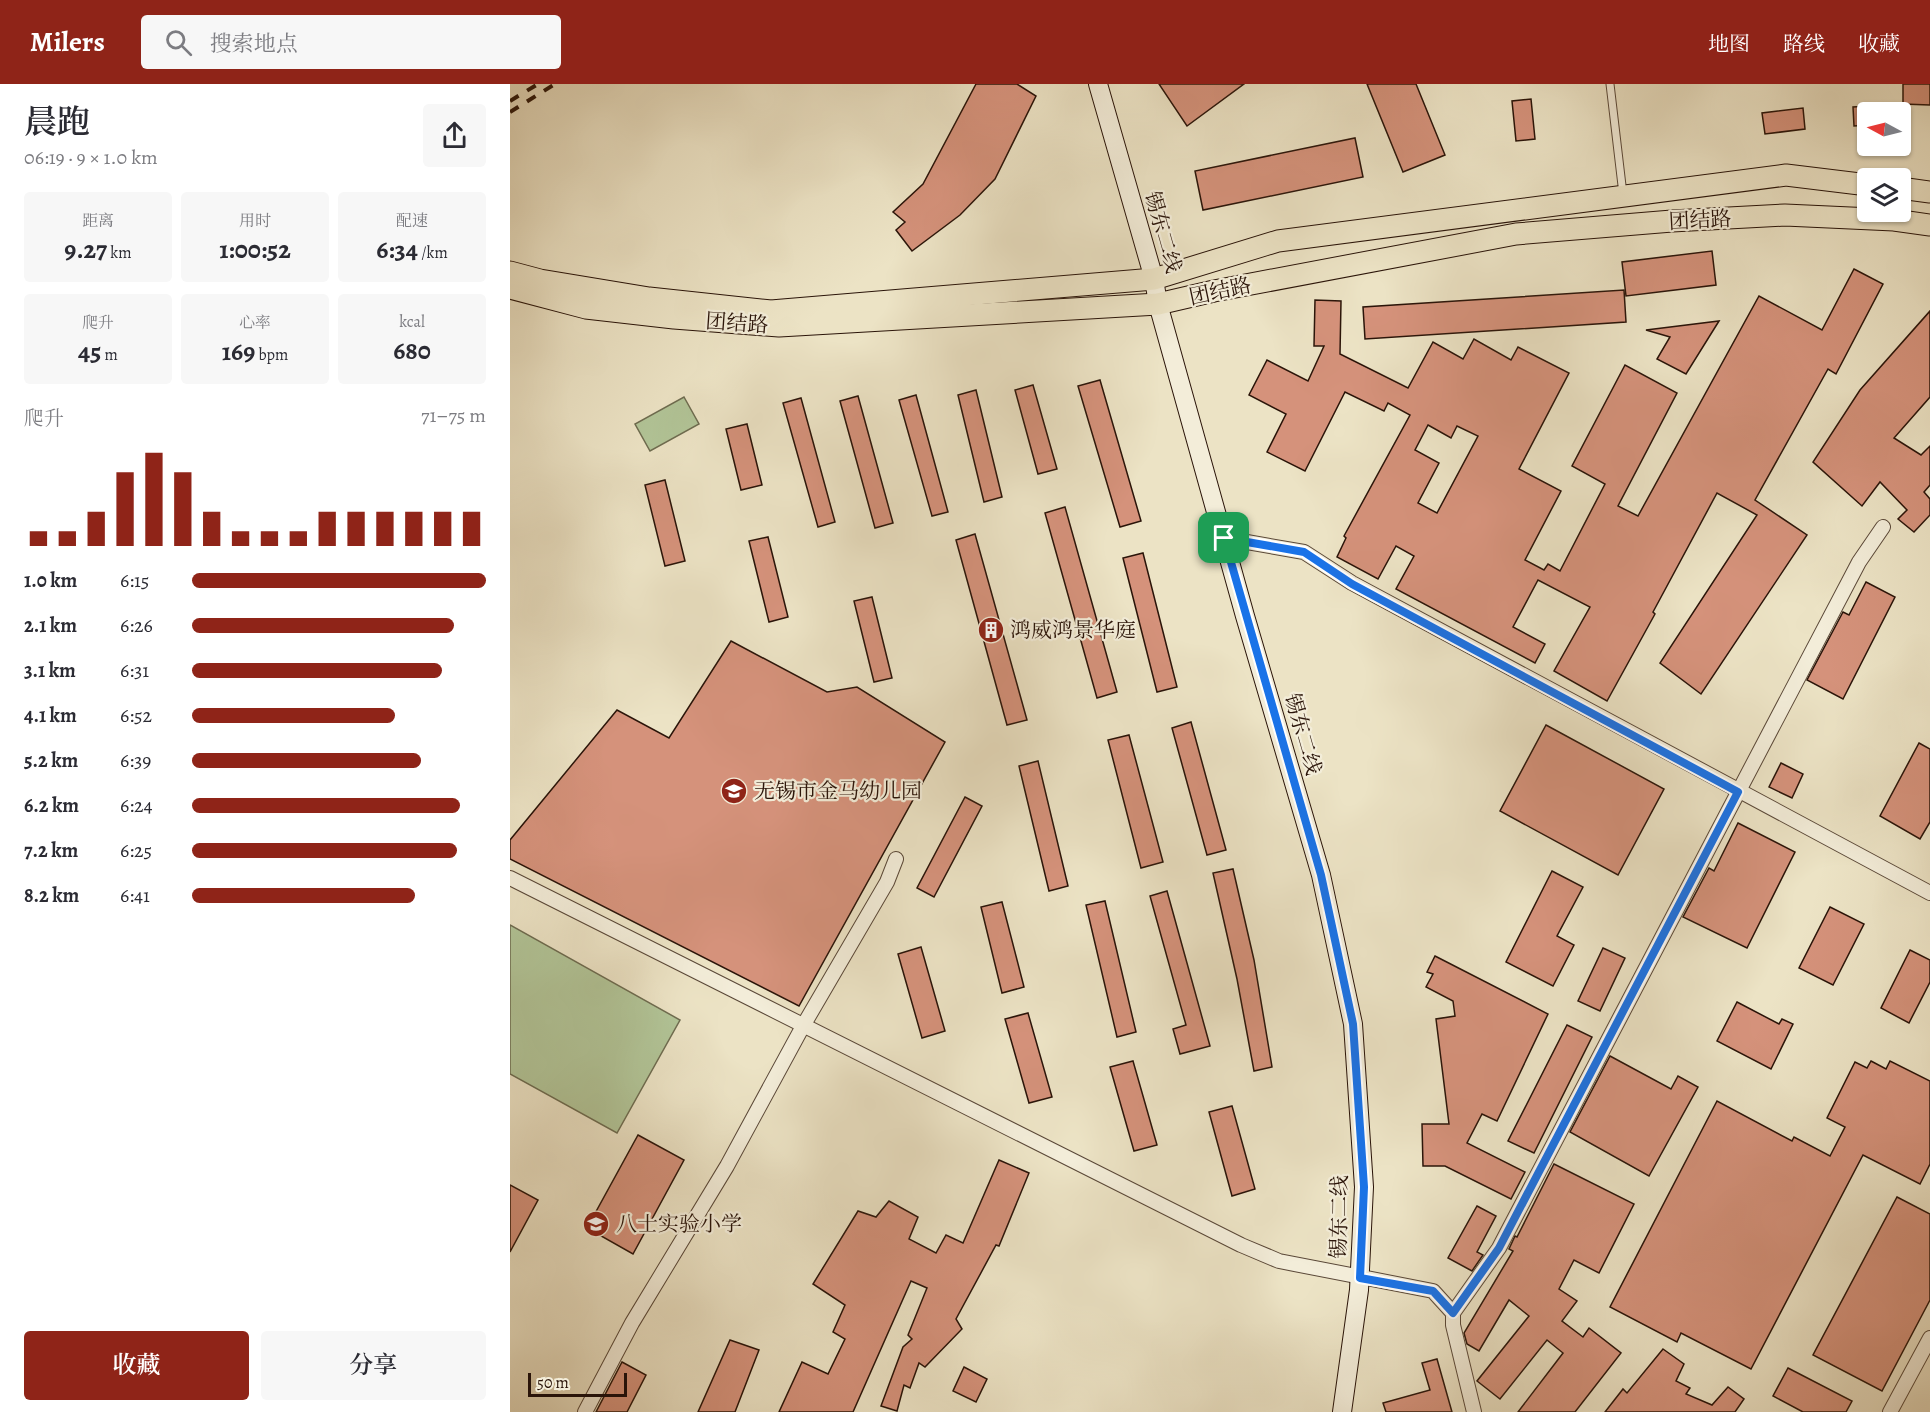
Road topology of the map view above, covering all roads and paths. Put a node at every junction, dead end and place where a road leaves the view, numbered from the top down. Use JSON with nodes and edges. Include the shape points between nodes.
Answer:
{"nodes":[{"id":1,"x":1098,"y":84,"type":"edge"},
{"id":2,"x":1610,"y":84,"type":"edge"},
{"id":3,"x":1857,"y":183,"type":"edge"},
{"id":4,"x":1911,"y":189,"type":"edge"},
{"id":5,"x":1930,"y":192,"type":"edge"},
{"id":6,"x":1624,"y":196,"type":"junction"},
{"id":7,"x":1930,"y":225,"type":"edge"},
{"id":8,"x":510,"y":272,"type":"edge"},
{"id":9,"x":1154,"y":279,"type":"junction"},
{"id":10,"x":510,"y":288,"type":"edge"},
{"id":11,"x":1158,"y":304,"type":"junction"},
{"id":12,"x":1883,"y":527,"type":"dead end"},
{"id":13,"x":1224,"y":538,"type":"junction"},
{"id":14,"x":1738,"y":792,"type":"junction"},
{"id":15,"x":896,"y":859,"type":"dead end"},
{"id":16,"x":510,"y":878,"type":"edge"},
{"id":17,"x":1930,"y":893,"type":"edge"},
{"id":18,"x":803,"y":1026,"type":"junction"},
{"id":19,"x":1360,"y":1278,"type":"junction"},
{"id":20,"x":1453,"y":1313,"type":"junction"},
{"id":21,"x":1930,"y":1338,"type":"edge"},
{"id":22,"x":585,"y":1412,"type":"edge"},
{"id":23,"x":1342,"y":1412,"type":"edge"},
{"id":24,"x":1474,"y":1412,"type":"edge"},
{"id":25,"x":1890,"y":1412,"type":"edge"}],
"edges":[{"from":1,"to":9,"type":"main road","name":"锡东二线"},
{"from":2,"to":6,"type":"lane"},
{"from":3,"to":6,"type":"main road","name":"团结路","via":[[1786,175]]},
{"from":4,"to":5,"type":"main road"},
{"from":6,"to":9,"type":"main road","name":"团结路","via":[[1278,241]]},
{"from":7,"to":11,"type":"main road","name":"团结路","via":[[1785,215],[1516,234]]},
{"from":8,"to":9,"type":"main road","name":"团结路","via":[[649,298],[771,311]]},
{"from":9,"to":11,"type":"main road","name":"锡东二线"},
{"from":10,"to":11,"type":"main road","name":"团结路","via":[[586,308],[779,326]]},
{"from":11,"to":13,"type":"main road","name":"锡东二线"},
{"from":12,"to":14,"type":"street","via":[[1858,562]]},
{"from":13,"to":14,"type":"street","via":[[1304,552],[1352,584]]},
{"from":13,"to":19,"type":"main road","name":"锡东二线","via":[[1321,875],[1353,1024],[1364,1187]]},
{"from":14,"to":17,"type":"street"},
{"from":14,"to":20,"type":"street","via":[[1499,1248]]},
{"from":15,"to":18,"type":"street","via":[[887,882]]},
{"from":16,"to":18,"type":"street"},
{"from":18,"to":19,"type":"street","via":[[1241,1245],[1279,1261]]},
{"from":18,"to":22,"type":"street"},
{"from":19,"to":20,"type":"street","via":[[1433,1291]]},
{"from":19,"to":23,"type":"main road","name":"锡东二线"},
{"from":20,"to":24,"type":"street"},
{"from":21,"to":25,"type":"street"}]}
